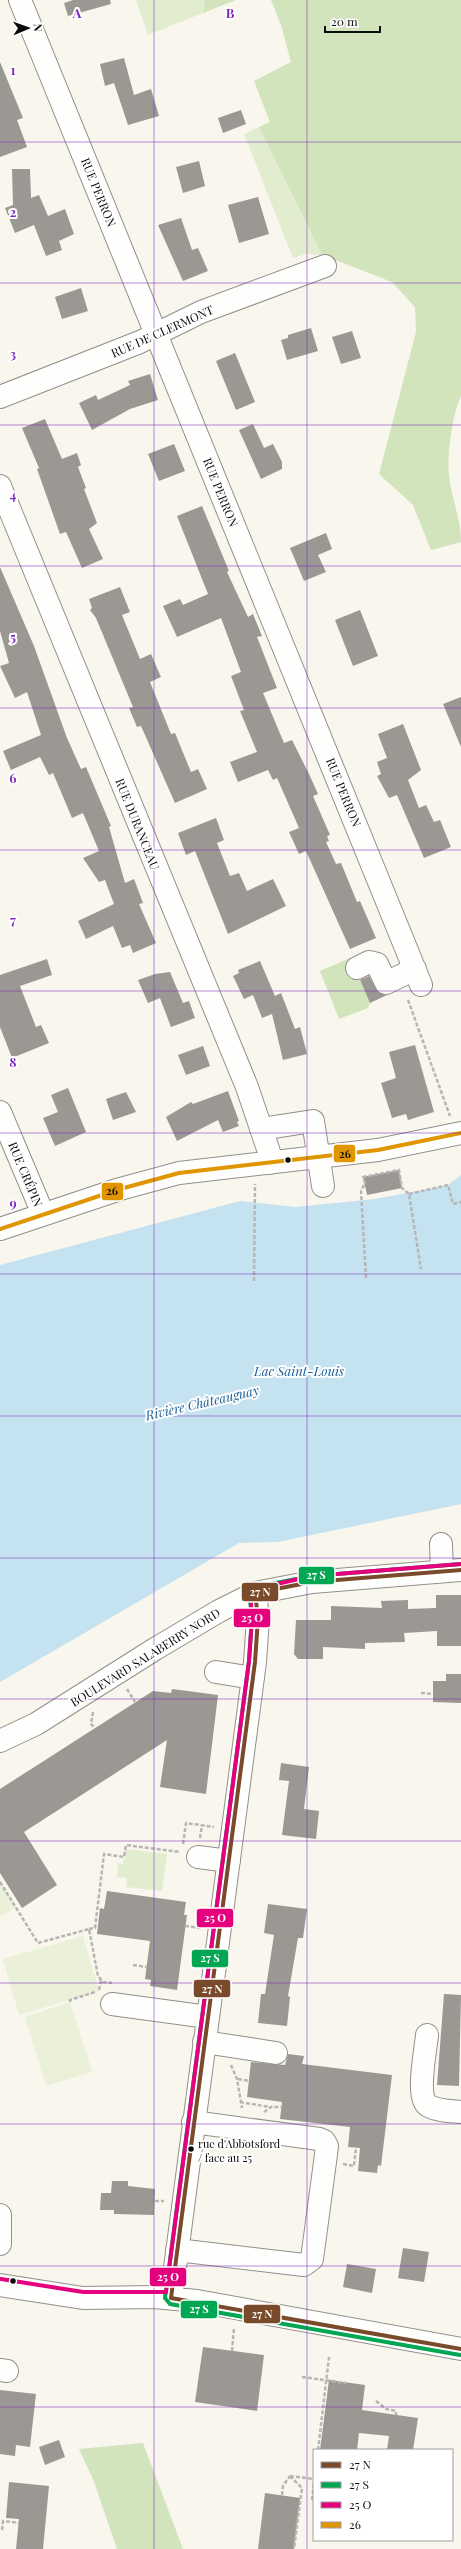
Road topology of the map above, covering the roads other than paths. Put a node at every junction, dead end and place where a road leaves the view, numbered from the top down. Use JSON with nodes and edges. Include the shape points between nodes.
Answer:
{"nodes":[{"id":1,"x":20,"y":0,"type":"edge"},
{"id":2,"x":325,"y":266,"type":"dead end"},
{"id":3,"x":157,"y":334,"type":"junction"},
{"id":4,"x":0,"y":397,"type":"edge"},
{"id":5,"x":0,"y":486,"type":"edge"},
{"id":6,"x":357,"y":968,"type":"dead end"},
{"id":7,"x":0,"y":1112,"type":"edge"},
{"id":8,"x":456,"y":1125,"type":"edge"},
{"id":9,"x":262,"y":1129,"type":"junction"},
{"id":10,"x":320,"y":1158,"type":"junction"},
{"id":11,"x":270,"y":1163,"type":"junction"},
{"id":12,"x":323,"y":1186,"type":"dead end"},
{"id":13,"x":43,"y":1214,"type":"junction"},
{"id":14,"x":0,"y":1229,"type":"edge"},
{"id":15,"x":441,"y":1544,"type":"dead end"},
{"id":16,"x":452,"y":1571,"type":"edge"},
{"id":17,"x":255,"y":1593,"type":"junction"},
{"id":18,"x":216,"y":1672,"type":"dead end"},
{"id":19,"x":253,"y":1678,"type":"junction"},
{"id":20,"x":0,"y":1741,"type":"edge"},
{"id":21,"x":198,"y":1856,"type":"dead end"},
{"id":22,"x":228,"y":1861,"type":"junction"},
{"id":23,"x":112,"y":2004,"type":"dead end"},
{"id":24,"x":208,"y":2017,"type":"junction"},
{"id":25,"x":427,"y":2035,"type":"dead end"},
{"id":26,"x":204,"y":2042,"type":"junction"},
{"id":27,"x":276,"y":2053,"type":"dead end"},
{"id":28,"x":461,"y":2112,"type":"edge"},
{"id":29,"x":193,"y":2122,"type":"junction"},
{"id":30,"x":0,"y":2215,"type":"edge"},
{"id":31,"x":0,"y":2221,"type":"edge"},
{"id":32,"x":0,"y":2244,"type":"edge"},
{"id":33,"x":177,"y":2250,"type":"junction"},
{"id":34,"x":0,"y":2285,"type":"edge"},
{"id":35,"x":171,"y":2298,"type":"junction"},
{"id":36,"x":461,"y":2349,"type":"edge"}],
"edges":[{"from":1,"to":3,"type":"street","name":"RUE PERRON"},
{"from":2,"to":3,"type":"street","name":"RUE DE CLERMONT","via":[[201,312]]},
{"from":3,"to":4,"type":"street","name":"RUE DE CLERMONT"},
{"from":3,"to":6,"type":"street","name":"RUE PERRON","via":[[418,977],[386,983],[377,964],[369,962]]},
{"from":5,"to":9,"type":"street","name":"RUE DURANCEAU"},
{"from":7,"to":13,"type":"street","name":"RUE CRÉPIN"},
{"from":8,"to":10,"type":"street","via":[[379,1159]]},
{"from":9,"to":10,"type":"street","via":[[313,1121]]},
{"from":9,"to":11,"type":"street","name":"RUE DURANCEAU"},
{"from":10,"to":11,"type":"street"},
{"from":10,"to":12,"type":"street"},
{"from":11,"to":13,"type":"street","via":[[179,1174]]},
{"from":13,"to":14,"type":"street"},
{"from":15,"to":16,"type":"street"},
{"from":16,"to":17,"type":"street","name":"BOULEVARD SALABERRY NORD","via":[[312,1582]]},
{"from":17,"to":19,"type":"street","via":[[258,1618]]},
{"from":17,"to":20,"type":"street","name":"BOULEVARD SALABERRY NORD","via":[[194,1626],[36,1724]]},
{"from":18,"to":19,"type":"street"},
{"from":19,"to":22,"type":"street"},
{"from":21,"to":22,"type":"street"},
{"from":22,"to":24,"type":"street"},
{"from":23,"to":24,"type":"street"},
{"from":24,"to":26,"type":"street"},
{"from":25,"to":28,"type":"street","via":[[422,2082],[424,2100],[427,2105],[434,2108]]},
{"from":26,"to":27,"type":"street"},
{"from":26,"to":29,"type":"street"},
{"from":29,"to":33,"type":"street"},
{"from":29,"to":33,"type":"street","via":[[319,2139],[327,2146],[325,2162],[310,2263],[304,2266]]},
{"from":30,"to":31,"type":"street"},
{"from":31,"to":32,"type":"street"},
{"from":33,"to":35,"type":"street"},
{"from":34,"to":35,"type":"street","via":[[83,2298]]},
{"from":35,"to":36,"type":"street"}]}
